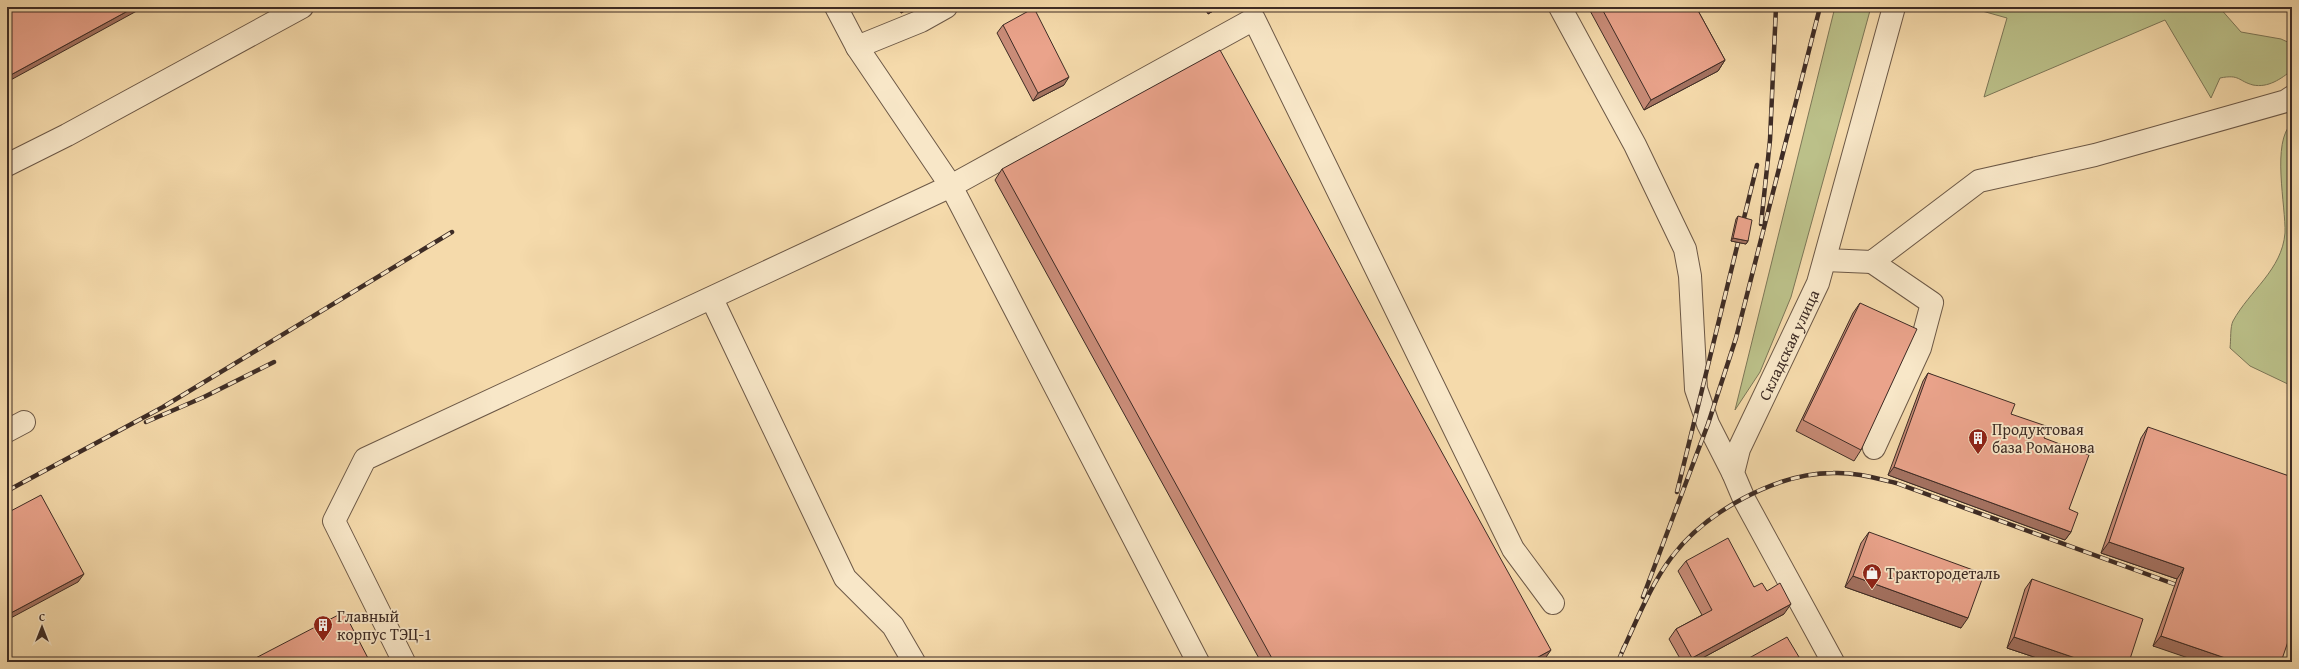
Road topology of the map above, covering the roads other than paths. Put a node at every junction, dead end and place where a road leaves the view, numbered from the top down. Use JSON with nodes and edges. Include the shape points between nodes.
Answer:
{"nodes":[{"id":1,"x":302,"y":7,"type":"edge"},
{"id":2,"x":836,"y":7,"type":"edge"},
{"id":3,"x":946,"y":7,"type":"edge"},
{"id":4,"x":1560,"y":7,"type":"edge"},
{"id":5,"x":1894,"y":7,"type":"edge"},
{"id":6,"x":1257,"y":13,"type":"edge"},
{"id":7,"x":857,"y":47,"type":"junction"},
{"id":8,"x":2292,"y":97,"type":"edge"},
{"id":9,"x":7,"y":165,"type":"edge"},
{"id":10,"x":951,"y":186,"type":"junction"},
{"id":11,"x":1825,"y":260,"type":"junction"},
{"id":12,"x":1872,"y":262,"type":"junction"},
{"id":13,"x":712,"y":299,"type":"junction"},
{"id":14,"x":1874,"y":448,"type":"dead end"},
{"id":15,"x":1733,"y":473,"type":"junction"},
{"id":16,"x":1552,"y":603,"type":"dead end"},
{"id":17,"x":404,"y":662,"type":"edge"},
{"id":18,"x":914,"y":662,"type":"edge"},
{"id":19,"x":1198,"y":662,"type":"edge"},
{"id":20,"x":1833,"y":662,"type":"edge"}],
"edges":[{"from":1,"to":9,"type":"street"},
{"from":2,"to":7,"type":"street"},
{"from":3,"to":7,"type":"street","via":[[921,21]]},
{"from":4,"to":15,"type":"street","via":[[1635,144],[1685,249],[1690,276],[1696,389],[1708,424]]},
{"from":5,"to":11,"type":"street","name":"Складская улица"},
{"from":6,"to":10,"type":"street"},
{"from":6,"to":16,"type":"street","via":[[1513,549]]},
{"from":7,"to":10,"type":"street"},
{"from":8,"to":12,"type":"street","via":[[2286,101],[2095,155],[1979,181]]},
{"from":10,"to":13,"type":"street"},
{"from":10,"to":19,"type":"street"},
{"from":11,"to":12,"type":"street"},
{"from":11,"to":15,"type":"street","name":"Складская улица","via":[[1818,283],[1739,449]]},
{"from":12,"to":14,"type":"street","via":[[1932,303],[1920,348]]},
{"from":13,"to":17,"type":"street","via":[[365,459],[334,521]]},
{"from":13,"to":18,"type":"street","via":[[845,578],[893,626]]},
{"from":15,"to":20,"type":"street","via":[[1744,499]]}]}
